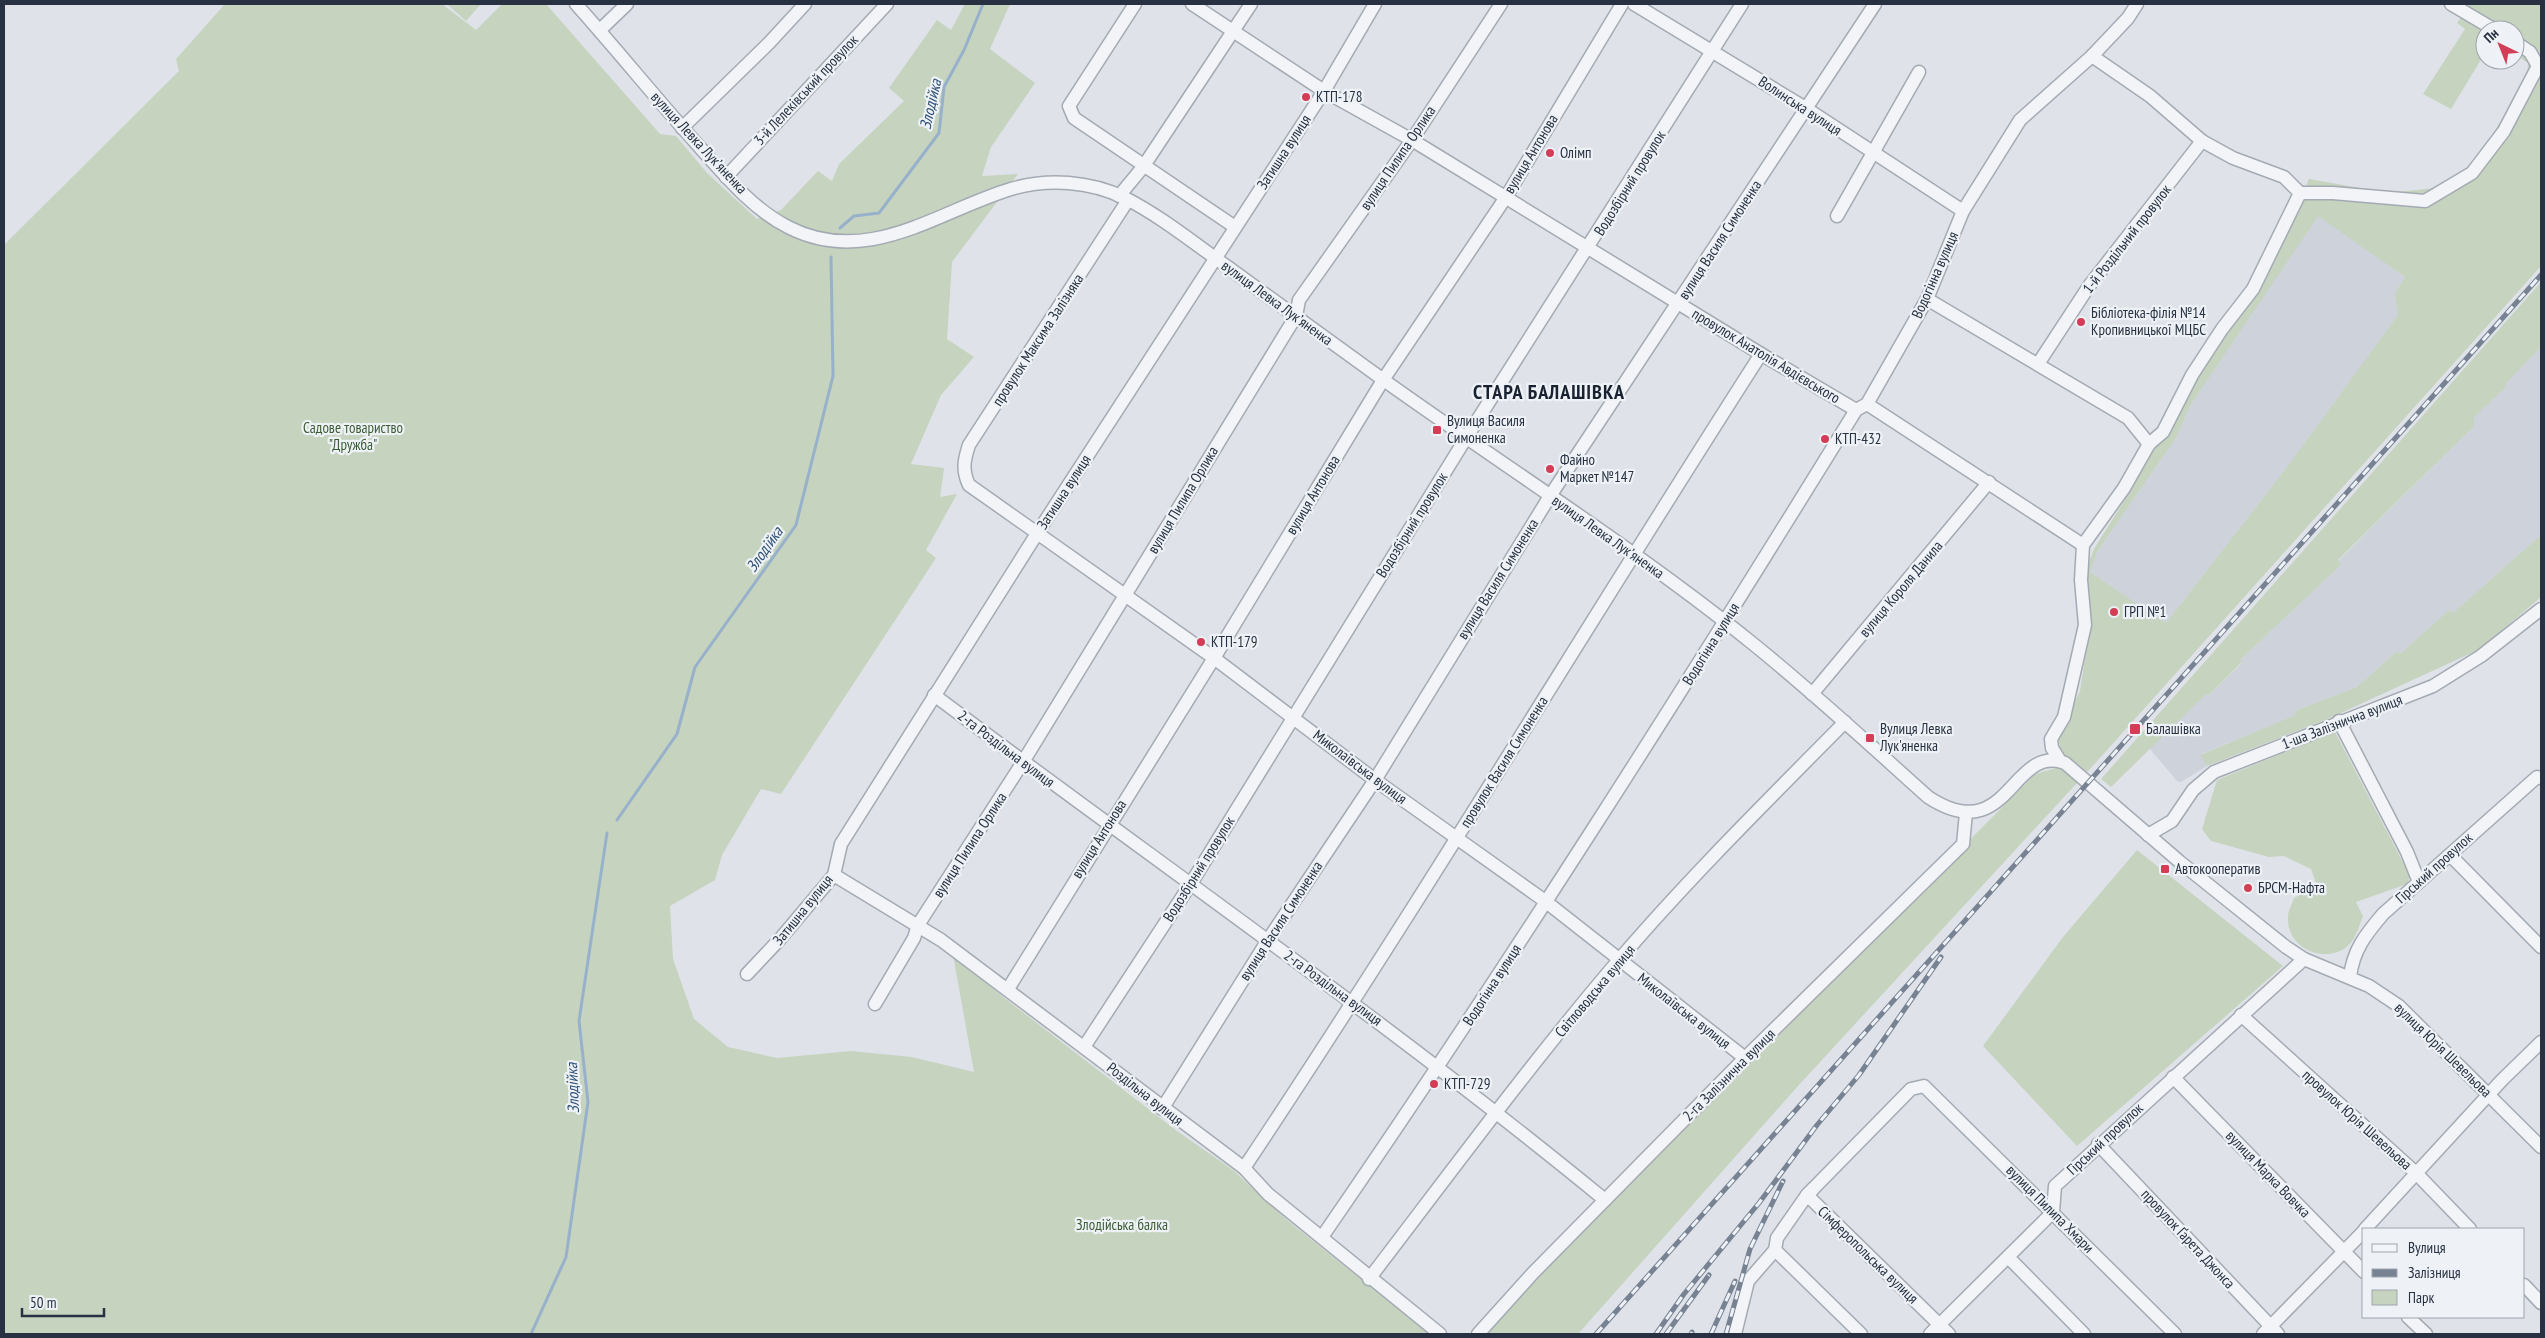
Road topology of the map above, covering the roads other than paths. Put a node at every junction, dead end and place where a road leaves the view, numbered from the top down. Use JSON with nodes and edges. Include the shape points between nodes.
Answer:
{"nodes":[{"id":1,"x":576,"y":4,"type":"edge"},
{"id":2,"x":627,"y":4,"type":"edge"},
{"id":3,"x":805,"y":4,"type":"edge"},
{"id":4,"x":887,"y":4,"type":"edge"},
{"id":5,"x":1135,"y":4,"type":"edge"},
{"id":6,"x":1192,"y":4,"type":"edge"},
{"id":7,"x":1251,"y":4,"type":"edge"},
{"id":8,"x":1375,"y":4,"type":"edge"},
{"id":9,"x":1501,"y":4,"type":"edge"},
{"id":10,"x":1622,"y":4,"type":"edge"},
{"id":11,"x":1634,"y":4,"type":"edge"},
{"id":12,"x":1742,"y":4,"type":"edge"},
{"id":13,"x":1874,"y":4,"type":"edge"},
{"id":14,"x":2138,"y":4,"type":"edge"},
{"id":15,"x":2451,"y":4,"type":"edge"},
{"id":16,"x":2478,"y":20,"type":"edge"},
{"id":17,"x":600,"y":30,"type":"junction"},
{"id":18,"x":1234,"y":30,"type":"junction"},
{"id":19,"x":2525,"y":49,"type":"edge"},
{"id":20,"x":1713,"y":51,"type":"junction"},
{"id":21,"x":2092,"y":56,"type":"junction"},
{"id":22,"x":1919,"y":72,"type":"dead end"},
{"id":23,"x":1324,"y":91,"type":"junction"},
{"id":24,"x":1807,"y":109,"type":"junction"},
{"id":25,"x":682,"y":128,"type":"junction"},
{"id":26,"x":1412,"y":140,"type":"junction"},
{"id":27,"x":2202,"y":141,"type":"junction"},
{"id":28,"x":1873,"y":153,"type":"junction"},
{"id":29,"x":1144,"y":166,"type":"junction"},
{"id":30,"x":726,"y":177,"type":"junction"},
{"id":31,"x":2300,"y":192,"type":"junction"},
{"id":32,"x":1506,"y":197,"type":"junction"},
{"id":33,"x":1124,"y":198,"type":"junction"},
{"id":34,"x":1963,"y":211,"type":"junction"},
{"id":35,"x":1837,"y":216,"type":"dead end"},
{"id":36,"x":1235,"y":227,"type":"junction"},
{"id":37,"x":1589,"y":248,"type":"junction"},
{"id":38,"x":1214,"y":257,"type":"junction"},
{"id":39,"x":1927,"y":299,"type":"junction"},
{"id":40,"x":1678,"y":303,"type":"junction"},
{"id":41,"x":1296,"y":316,"type":"junction"},
{"id":42,"x":1761,"y":354,"type":"junction"},
{"id":43,"x":2038,"y":364,"type":"junction"},
{"id":44,"x":1383,"y":380,"type":"junction"},
{"id":45,"x":1861,"y":407,"type":"junction"},
{"id":46,"x":1466,"y":438,"type":"junction"},
{"id":47,"x":2149,"y":444,"type":"junction"},
{"id":48,"x":1990,"y":482,"type":"junction"},
{"id":49,"x":969,"y":484,"type":"joint"},
{"id":50,"x":1550,"y":496,"type":"junction"},
{"id":51,"x":1038,"y":532,"type":"junction"},
{"id":52,"x":2083,"y":545,"type":"junction"},
{"id":53,"x":1633,"y":554,"type":"junction"},
{"id":54,"x":1126,"y":595,"type":"junction"},
{"id":55,"x":2541,"y":609,"type":"edge"},
{"id":56,"x":1725,"y":622,"type":"junction"},
{"id":57,"x":1214,"y":658,"type":"junction"},
{"id":58,"x":1812,"y":694,"type":"junction"},
{"id":59,"x":934,"y":695,"type":"junction"},
{"id":60,"x":1293,"y":717,"type":"junction"},
{"id":61,"x":2339,"y":721,"type":"junction"},
{"id":62,"x":1845,"y":722,"type":"junction"},
{"id":63,"x":2060,"y":761,"type":"junction"},
{"id":64,"x":1024,"y":762,"type":"junction"},
{"id":65,"x":2541,"y":778,"type":"edge"},
{"id":66,"x":1375,"y":780,"type":"junction"},
{"id":67,"x":1966,"y":813,"type":"junction"},
{"id":68,"x":1108,"y":824,"type":"junction"},
{"id":69,"x":2148,"y":835,"type":"junction"},
{"id":70,"x":1457,"y":839,"type":"junction"},
{"id":71,"x":2450,"y":855,"type":"junction"},
{"id":72,"x":834,"y":875,"type":"junction"},
{"id":73,"x":2419,"y":882,"type":"junction"},
{"id":74,"x":1190,"y":885,"type":"junction"},
{"id":75,"x":1545,"y":901,"type":"junction"},
{"id":76,"x":918,"y":925,"type":"junction"},
{"id":77,"x":1268,"y":940,"type":"junction"},
{"id":78,"x":2541,"y":947,"type":"edge"},
{"id":79,"x":2304,"y":959,"type":"junction"},
{"id":80,"x":1618,"y":960,"type":"junction"},
{"id":81,"x":747,"y":974,"type":"dead end"},
{"id":82,"x":2350,"y":977,"type":"junction"},
{"id":83,"x":1008,"y":989,"type":"junction"},
{"id":84,"x":1354,"y":1003,"type":"junction"},
{"id":85,"x":875,"y":1004,"type":"dead end"},
{"id":86,"x":2241,"y":1015,"type":"junction"},
{"id":87,"x":2541,"y":1042,"type":"edge"},
{"id":88,"x":1084,"y":1047,"type":"junction"},
{"id":89,"x":1745,"y":1058,"type":"junction"},
{"id":90,"x":1439,"y":1067,"type":"junction"},
{"id":91,"x":2173,"y":1077,"type":"junction"},
{"id":92,"x":2489,"y":1094,"type":"junction"},
{"id":93,"x":1162,"y":1109,"type":"junction"},
{"id":94,"x":1497,"y":1111,"type":"junction"},
{"id":95,"x":2098,"y":1144,"type":"junction"},
{"id":96,"x":2541,"y":1147,"type":"edge"},
{"id":97,"x":1244,"y":1168,"type":"junction"},
{"id":98,"x":2416,"y":1173,"type":"junction"},
{"id":99,"x":1807,"y":1195,"type":"junction"},
{"id":100,"x":1606,"y":1200,"type":"junction"},
{"id":101,"x":2053,"y":1212,"type":"junction"},
{"id":102,"x":2367,"y":1228,"type":"edge"},
{"id":103,"x":2469,"y":1228,"type":"edge"},
{"id":104,"x":2362,"y":1233,"type":"edge"},
{"id":105,"x":1322,"y":1237,"type":"junction"},
{"id":106,"x":1775,"y":1250,"type":"junction"},
{"id":107,"x":2344,"y":1252,"type":"junction"},
{"id":108,"x":2008,"y":1257,"type":"junction"},
{"id":109,"x":2362,"y":1270,"type":"edge"},
{"id":110,"x":1369,"y":1279,"type":"junction"},
{"id":111,"x":2525,"y":1286,"type":"edge"},
{"id":112,"x":2541,"y":1303,"type":"edge"},
{"id":113,"x":2409,"y":1318,"type":"edge"},
{"id":114,"x":1940,"y":1331,"type":"edge"},
{"id":115,"x":2270,"y":1332,"type":"edge"},
{"id":116,"x":1440,"y":1334,"type":"edge"},
{"id":117,"x":1478,"y":1334,"type":"edge"},
{"id":118,"x":1735,"y":1334,"type":"edge"},
{"id":119,"x":1861,"y":1334,"type":"edge"},
{"id":120,"x":2084,"y":1334,"type":"edge"},
{"id":121,"x":2175,"y":1334,"type":"edge"},
{"id":122,"x":2426,"y":1334,"type":"edge"}],
"edges":[{"from":1,"to":17,"type":"street","name":"вулиця Левка Лукʼяненка"},
{"from":2,"to":17,"type":"street"},
{"from":3,"to":25,"type":"street"},
{"from":4,"to":30,"type":"street","name":"3-й Лелеківський провулок"},
{"from":5,"to":29,"type":"street","via":[[1069,106],[1074,118]]},
{"from":6,"to":18,"type":"street","name":"провулок Анатолія Авдієвського"},
{"from":7,"to":18,"type":"street","name":"провулок Максима Залізняка"},
{"from":8,"to":23,"type":"street","name":"Затишна вулиця"},
{"from":9,"to":26,"type":"street","name":"вулиця Пилипа Орлика"},
{"from":10,"to":32,"type":"street","name":"вулиця Антонова"},
{"from":11,"to":20,"type":"street","name":"Волинська вулиця"},
{"from":12,"to":20,"type":"street","name":"Водозбірний провулок"},
{"from":13,"to":24,"type":"street","name":"вулиця Василя Симоненка"},
{"from":14,"to":21,"type":"street","name":"Водогінна вулиця"},
{"from":15,"to":16,"type":"street"},
{"from":17,"to":25,"type":"street","name":"вулиця Левка Лукʼяненка"},
{"from":18,"to":23,"type":"street","name":"провулок Анатолія Авдієвського"},
{"from":18,"to":29,"type":"street","name":"провулок Максима Залізняка"},
{"from":19,"to":31,"type":"street","via":[[2538,66],[2532,82],[2504,131],[2472,173],[2425,201]]},
{"from":20,"to":24,"type":"street","name":"Волинська вулиця"},
{"from":20,"to":37,"type":"street","name":"Водозбірний провулок"},
{"from":21,"to":27,"type":"street","via":[[2150,96]]},
{"from":21,"to":34,"type":"street","name":"Водогінна вулиця","via":[[2020,120]]},
{"from":22,"to":28,"type":"street"},
{"from":23,"to":26,"type":"street","name":"провулок Анатолія Авдієвського"},
{"from":23,"to":36,"type":"street","name":"Затишна вулиця"},
{"from":24,"to":28,"type":"street","name":"Волинська вулиця"},
{"from":24,"to":40,"type":"street","name":"вулиця Василя Симоненка"},
{"from":25,"to":30,"type":"street","name":"вулиця Левка Лукʼяненка"},
{"from":26,"to":32,"type":"street","name":"провулок Анатолія Авдієвського"},
{"from":26,"to":41,"type":"street","name":"вулиця Пилипа Орлика","via":[[1299,300]]},
{"from":27,"to":31,"type":"street","via":[[2233,158],[2284,177]]},
{"from":27,"to":43,"type":"street","name":"1-й Роздільний провулок","via":[[2088,286]]},
{"from":28,"to":34,"type":"street","name":"Волинська вулиця"},
{"from":28,"to":35,"type":"street"},
{"from":29,"to":33,"type":"street","name":"провулок Максима Залізняка"},
{"from":29,"to":36,"type":"street"},
{"from":30,"to":33,"type":"street","name":"вулиця Левка Лукʼяненка","via":[[770,216],[791,229],[816,237],[855,242],[900,233],[1015,188],[1066,182],[1091,186]]},
{"from":31,"to":47,"type":"street","via":[[2253,289],[2192,374],[2163,432]]},
{"from":32,"to":37,"type":"street","name":"провулок Анатолія Авдієвського"},
{"from":32,"to":44,"type":"street","name":"вулиця Антонова"},
{"from":33,"to":38,"type":"street","name":"вулиця Левка Лукʼяненка"},
{"from":33,"to":49,"type":"street","name":"провулок Максима Залізняка","via":[[969,445],[964,473]]},
{"from":34,"to":39,"type":"street","name":"Водогінна вулиця"},
{"from":36,"to":38,"type":"street","name":"Затишна вулиця"},
{"from":37,"to":40,"type":"street","name":"провулок Анатолія Авдієвського"},
{"from":37,"to":46,"type":"street","name":"Водозбірний провулок"},
{"from":38,"to":41,"type":"street","name":"вулиця Левка Лукʼяненка"},
{"from":38,"to":51,"type":"street","name":"Затишна вулиця"},
{"from":39,"to":43,"type":"street"},
{"from":39,"to":45,"type":"street","name":"Водогінна вулиця"},
{"from":40,"to":42,"type":"street","name":"провулок Анатолія Авдієвського"},
{"from":40,"to":50,"type":"street","name":"вулиця Василя Симоненка"},
{"from":41,"to":44,"type":"street","name":"вулиця Левка Лукʼяненка"},
{"from":41,"to":54,"type":"street","name":"вулиця Пилипа Орлика"},
{"from":42,"to":45,"type":"street","name":"провулок Анатолія Авдієвського"},
{"from":42,"to":53,"type":"street","name":"провулок Василя Симоненка"},
{"from":43,"to":47,"type":"street","via":[[2128,418]]},
{"from":44,"to":46,"type":"street","name":"вулиця Левка Лукʼяненка"},
{"from":44,"to":57,"type":"street","name":"вулиця Антонова"},
{"from":45,"to":48,"type":"street","name":"провулок Анатолія Авдієвського"},
{"from":45,"to":56,"type":"street","name":"Водогінна вулиця"},
{"from":46,"to":50,"type":"street","name":"вулиця Левка Лукʼяненка"},
{"from":46,"to":60,"type":"street","name":"Водозбірний провулок"},
{"from":47,"to":52,"type":"street","via":[[2124,488]]},
{"from":48,"to":52,"type":"street","name":"провулок Анатолія Авдієвського"},
{"from":48,"to":58,"type":"street","name":"вулиця Короля Данила"},
{"from":49,"to":51,"type":"street","name":"Миколаївська вулиця"},
{"from":50,"to":53,"type":"street","name":"вулиця Левка Лукʼяненка"},
{"from":50,"to":66,"type":"street","name":"вулиця Василя Симоненка"},
{"from":51,"to":54,"type":"street","name":"Миколаївська вулиця"},
{"from":51,"to":59,"type":"street","name":"Затишна вулиця"},
{"from":52,"to":63,"type":"street","via":[[2084,625],[2064,716],[2052,738],[2052,748]]},
{"from":53,"to":56,"type":"street","name":"вулиця Левка Лукʼяненка"},
{"from":53,"to":70,"type":"street","name":"провулок Василя Симоненка"},
{"from":54,"to":57,"type":"street","name":"Миколаївська вулиця"},
{"from":54,"to":64,"type":"street","name":"вулиця Пилипа Орлика"},
{"from":55,"to":61,"type":"street","name":"1-ша Залізнична вулиця","via":[[2481,656],[2433,686]]},
{"from":56,"to":58,"type":"street","name":"вулиця Левка Лукʼяненка"},
{"from":56,"to":75,"type":"street","name":"Водогінна вулиця"},
{"from":57,"to":60,"type":"street","name":"Миколаївська вулиця"},
{"from":57,"to":68,"type":"street","name":"вулиця Антонова"},
{"from":58,"to":62,"type":"street","name":"вулиця Левка Лукʼяненка"},
{"from":59,"to":64,"type":"street","name":"2-га Роздільна вулиця"},
{"from":59,"to":72,"type":"street","name":"Затишна вулиця","via":[[841,844]]},
{"from":60,"to":66,"type":"street","name":"Миколаївська вулиця"},
{"from":60,"to":74,"type":"street","name":"Водозбірний провулок"},
{"from":61,"to":69,"type":"street","name":"1-ша Залізнична вулиця","via":[[2214,772],[2193,790],[2172,821]]},
{"from":61,"to":73,"type":"street","via":[[2407,852]]},
{"from":62,"to":67,"type":"street","name":"вулиця Левка Лукʼяненка","via":[[1928,797],[1952,810]]},
{"from":62,"to":80,"type":"street","name":"Світловодська вулиця","via":[[1759,808]]},
{"from":63,"to":67,"type":"street","via":[[2035,765],[1992,806]]},
{"from":63,"to":69,"type":"street","name":"вулиця Юрія Шевельова"},
{"from":64,"to":68,"type":"street","name":"2-га Роздільна вулиця"},
{"from":64,"to":76,"type":"street","name":"вулиця Пилипа Орлика"},
{"from":65,"to":71,"type":"street","name":"Гірський провулок","via":[[2537,777]]},
{"from":66,"to":70,"type":"street","name":"Миколаївська вулиця"},
{"from":66,"to":77,"type":"street","name":"вулиця Василя Симоненка"},
{"from":67,"to":89,"type":"street","name":"2-га Залізнична вулиця","via":[[1963,844]]},
{"from":68,"to":74,"type":"street","name":"2-га Роздільна вулиця"},
{"from":68,"to":83,"type":"street","name":"вулиця Антонова"},
{"from":69,"to":79,"type":"street","name":"вулиця Юрія Шевельова","via":[[2257,926]]},
{"from":70,"to":75,"type":"street","name":"Миколаївська вулиця"},
{"from":70,"to":84,"type":"street","name":"провулок Василя Симоненка"},
{"from":71,"to":73,"type":"street","name":"Гірський провулок"},
{"from":71,"to":78,"type":"street"},
{"from":72,"to":76,"type":"street","name":"Роздільна вулиця"},
{"from":72,"to":81,"type":"street","name":"Затишна вулиця"},
{"from":73,"to":82,"type":"street","name":"Гірський провулок","via":[[2383,914],[2361,940]]},
{"from":74,"to":77,"type":"street","name":"2-га Роздільна вулиця"},
{"from":74,"to":88,"type":"street","name":"Водозбірний провулок"},
{"from":75,"to":80,"type":"street","name":"Миколаївська вулиця"},
{"from":75,"to":90,"type":"street","name":"Водогінна вулиця"},
{"from":76,"to":83,"type":"street","name":"Роздільна вулиця"},
{"from":76,"to":85,"type":"street","name":"вулиця Пилипа Орлика","via":[[914,938]]},
{"from":77,"to":84,"type":"street","name":"2-га Роздільна вулиця"},
{"from":77,"to":93,"type":"street","name":"вулиця Василя Симоненка"},
{"from":79,"to":82,"type":"street","name":"вулиця Юрія Шевельова"},
{"from":79,"to":86,"type":"street","name":"Гірський провулок"},
{"from":80,"to":89,"type":"street","name":"Миколаївська вулиця"},
{"from":80,"to":94,"type":"street","name":"Світловодська вулиця"},
{"from":82,"to":92,"type":"street","name":"вулиця Юрія Шевельова","via":[[2399,1006]]},
{"from":83,"to":88,"type":"street","name":"Роздільна вулиця"},
{"from":84,"to":90,"type":"street","name":"2-га Роздільна вулиця"},
{"from":84,"to":97,"type":"street","name":"провулок Василя Симоненка"},
{"from":86,"to":91,"type":"street","name":"Гірський провулок"},
{"from":86,"to":98,"type":"street","name":"провулок Юрія Шевельова"},
{"from":87,"to":92,"type":"street"},
{"from":88,"to":93,"type":"street","name":"Роздільна вулиця"},
{"from":89,"to":100,"type":"street","name":"2-га Залізнична вулиця"},
{"from":90,"to":94,"type":"street","name":"2-га Роздільна вулиця"},
{"from":90,"to":105,"type":"street","name":"Водогінна вулиця"},
{"from":91,"to":95,"type":"street","name":"Гірський провулок"},
{"from":91,"to":107,"type":"street","name":"вулиця Марка Вовчка"},
{"from":92,"to":96,"type":"street","name":"вулиця Юрія Шевельова"},
{"from":92,"to":98,"type":"street"},
{"from":93,"to":97,"type":"street","name":"Роздільна вулиця"},
{"from":94,"to":100,"type":"street","name":"2-га Роздільна вулиця"},
{"from":94,"to":110,"type":"street","name":"Світловодська вулиця"},
{"from":95,"to":101,"type":"street","name":"Гірський провулок","via":[[2054,1186]]},
{"from":95,"to":115,"type":"street","name":"провулок Ґарета Джонса"},
{"from":97,"to":105,"type":"street","name":"Роздільна вулиця","via":[[1268,1194]]},
{"from":98,"to":102,"type":"street"},
{"from":98,"to":103,"type":"street","name":"провулок Юрія Шевельова"},
{"from":99,"to":101,"type":"street","name":"вулиця Пилипа Хмари","via":[[1911,1089],[1924,1086]]},
{"from":99,"to":106,"type":"street","via":[[1777,1238]]},
{"from":99,"to":114,"type":"street","name":"Сімферопольська вулиця"},
{"from":100,"to":117,"type":"street","name":"2-га Залізнична вулиця"},
{"from":101,"to":108,"type":"street"},
{"from":101,"to":121,"type":"street","name":"вулиця Пилипа Хмари"},
{"from":104,"to":107,"type":"street"},
{"from":105,"to":110,"type":"street","name":"Роздільна вулиця"},
{"from":106,"to":118,"type":"street","via":[[1748,1281]]},
{"from":106,"to":119,"type":"street"},
{"from":107,"to":109,"type":"street","name":"вулиця Марка Вовчка"},
{"from":107,"to":115,"type":"street"},
{"from":108,"to":114,"type":"street"},
{"from":108,"to":120,"type":"street"},
{"from":110,"to":116,"type":"street","name":"Роздільна вулиця"},
{"from":111,"to":112,"type":"street"},
{"from":113,"to":122,"type":"street"}]}
